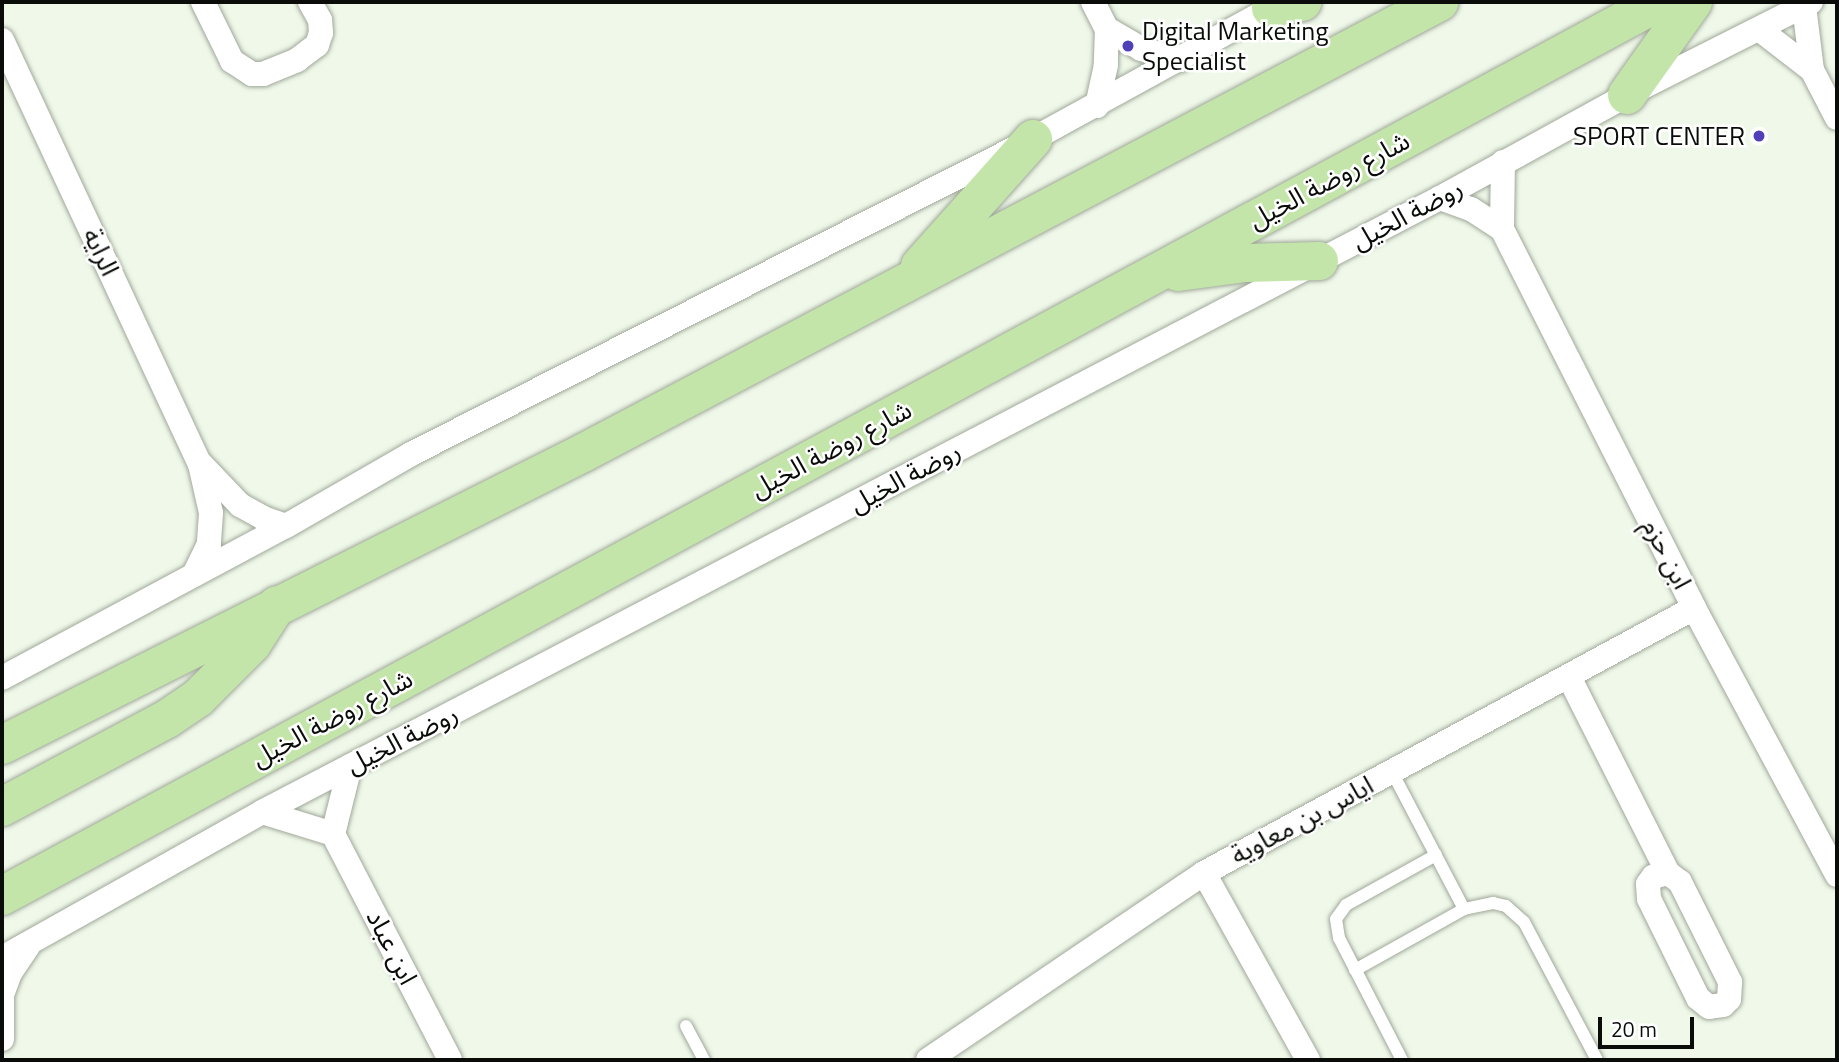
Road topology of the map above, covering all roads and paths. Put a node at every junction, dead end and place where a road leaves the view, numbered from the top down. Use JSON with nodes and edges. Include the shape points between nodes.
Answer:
{"nodes":[{"id":1,"x":203,"y":2,"type":"edge"},
{"id":2,"x":310,"y":2,"type":"edge"},
{"id":3,"x":1093,"y":2,"type":"edge"},
{"id":4,"x":1439,"y":2,"type":"edge"},
{"id":5,"x":1659,"y":2,"type":"edge"},
{"id":6,"x":1693,"y":2,"type":"edge"},
{"id":7,"x":1285,"y":4,"type":"edge"},
{"id":8,"x":1808,"y":4,"type":"edge"},
{"id":9,"x":1107,"y":29,"type":"junction"},
{"id":10,"x":1759,"y":29,"type":"junction"},
{"id":11,"x":2,"y":40,"type":"edge"},
{"id":12,"x":1181,"y":61,"type":"junction"},
{"id":13,"x":1812,"y":70,"type":"junction"},
{"id":14,"x":1628,"y":95,"type":"junction"},
{"id":15,"x":1097,"y":106,"type":"junction"},
{"id":16,"x":1837,"y":118,"type":"edge"},
{"id":17,"x":1033,"y":139,"type":"junction"},
{"id":18,"x":1503,"y":162,"type":"junction"},
{"id":19,"x":1440,"y":198,"type":"junction"},
{"id":20,"x":1502,"y":229,"type":"junction"},
{"id":21,"x":1319,"y":261,"type":"junction"},
{"id":22,"x":1152,"y":276,"type":"junction"},
{"id":23,"x":902,"y":286,"type":"junction"},
{"id":24,"x":200,"y":464,"type":"junction"},
{"id":25,"x":286,"y":526,"type":"junction"},
{"id":26,"x":195,"y":573,"type":"junction"},
{"id":27,"x":278,"y":604,"type":"junction"},
{"id":28,"x":1694,"y":608,"type":"junction"},
{"id":29,"x":1569,"y":677,"type":"junction"},
{"id":30,"x":2,"y":678,"type":"edge"},
{"id":31,"x":2,"y":745,"type":"edge"},
{"id":32,"x":350,"y":766,"type":"junction"},
{"id":33,"x":1392,"y":772,"type":"junction"},
{"id":34,"x":2,"y":807,"type":"edge"},
{"id":35,"x":262,"y":812,"type":"junction"},
{"id":36,"x":333,"y":834,"type":"junction"},
{"id":37,"x":1436,"y":855,"type":"junction"},
{"id":38,"x":1204,"y":873,"type":"junction"},
{"id":39,"x":1668,"y":873,"type":"junction"},
{"id":40,"x":1837,"y":875,"type":"edge"},
{"id":41,"x":2,"y":897,"type":"edge"},
{"id":42,"x":1464,"y":909,"type":"junction"},
{"id":43,"x":31,"y":942,"type":"junction"},
{"id":44,"x":2,"y":958,"type":"edge"},
{"id":45,"x":1355,"y":970,"type":"junction"},
{"id":46,"x":686,"y":1026,"type":"dead end"},
{"id":47,"x":2,"y":1039,"type":"edge"},
{"id":48,"x":13,"y":1060,"type":"edge"},
{"id":49,"x":450,"y":1060,"type":"edge"},
{"id":50,"x":704,"y":1060,"type":"edge"},
{"id":51,"x":928,"y":1060,"type":"edge"},
{"id":52,"x":1308,"y":1060,"type":"edge"},
{"id":53,"x":1402,"y":1060,"type":"edge"},
{"id":54,"x":1597,"y":1060,"type":"edge"}],
"edges":[{"from":1,"to":2,"type":"street","via":[[232,61],[241,69],[263,74],[308,55],[317,46],[320,20]]},
{"from":3,"to":9,"type":"street"},
{"from":4,"to":23,"type":"main road"},
{"from":5,"to":22,"type":"main road","name":"شارع روضة الخيل"},
{"from":6,"to":14,"type":"main road"},
{"from":7,"to":12,"type":"street"},
{"from":8,"to":10,"type":"street","name":"روضة الخيل"},
{"from":8,"to":13,"type":"street"},
{"from":9,"to":12,"type":"street","via":[[1141,49]]},
{"from":9,"to":15,"type":"street","via":[[1106,65]]},
{"from":10,"to":13,"type":"street"},
{"from":10,"to":14,"type":"street","name":"روضة الخيل"},
{"from":11,"to":24,"type":"street","name":"الراية"},
{"from":12,"to":15,"type":"street"},
{"from":13,"to":16,"type":"street"},
{"from":14,"to":18,"type":"street","name":"روضة الخيل"},
{"from":15,"to":17,"type":"street"},
{"from":17,"to":23,"type":"main road"},
{"from":17,"to":25,"type":"street","via":[[411,454]]},
{"from":18,"to":19,"type":"street","name":"روضة الخيل"},
{"from":18,"to":20,"type":"street","name":"ابن حزم"},
{"from":19,"to":20,"type":"street","via":[[1471,209]]},
{"from":19,"to":21,"type":"street","name":"روضة الخيل"},
{"from":20,"to":28,"type":"street","name":"ابن حزم"},
{"from":21,"to":22,"type":"main road","via":[[1245,263]]},
{"from":21,"to":32,"type":"street","name":"روضة الخيل"},
{"from":22,"to":41,"type":"main road","name":"شارع روضة الخيل"},
{"from":23,"to":27,"type":"main road","via":[[583,453]]},
{"from":24,"to":25,"type":"street","name":"الراية","via":[[240,505]]},
{"from":24,"to":26,"type":"street","name":"الراية","via":[[211,513],[209,544]]},
{"from":25,"to":26,"type":"street"},
{"from":26,"to":30,"type":"street"},
{"from":27,"to":31,"type":"main road"},
{"from":27,"to":34,"type":"main road","via":[[253,644],[198,698]]},
{"from":28,"to":29,"type":"street","name":"اياس بن معاوية"},
{"from":28,"to":40,"type":"street","name":"ابن حزم"},
{"from":29,"to":33,"type":"street","name":"اياس بن معاوية"},
{"from":29,"to":39,"type":"street"},
{"from":32,"to":35,"type":"street","name":"روضة الخيل"},
{"from":32,"to":36,"type":"street"},
{"from":33,"to":37,"type":"lane"},
{"from":33,"to":38,"type":"street","name":"اياس بن معاوية"},
{"from":35,"to":36,"type":"street"},
{"from":35,"to":43,"type":"street","name":"روضة الخيل"},
{"from":36,"to":49,"type":"street","name":"ابن عباد"},
{"from":37,"to":42,"type":"lane"},
{"from":37,"to":45,"type":"lane","via":[[1346,905],[1336,919],[1339,938]]},
{"from":38,"to":51,"type":"street","name":"اياس بن معاوية"},
{"from":38,"to":52,"type":"street"},
{"from":39,"to":39,"type":"street","via":[[1653,877],[1648,884],[1649,899],[1698,998],[1709,1007],[1723,1005],[1730,999],[1730,982],[1680,882]]},
{"from":42,"to":45,"type":"lane"},
{"from":42,"to":54,"type":"lane","via":[[1493,903],[1506,906],[1524,922]]},
{"from":43,"to":44,"type":"street","name":"روضة الخيل"},
{"from":43,"to":47,"type":"street","via":[[10,973],[2,995]]},
{"from":45,"to":53,"type":"lane"},
{"from":46,"to":50,"type":"lane"},
{"from":47,"to":48,"type":"street"}]}
